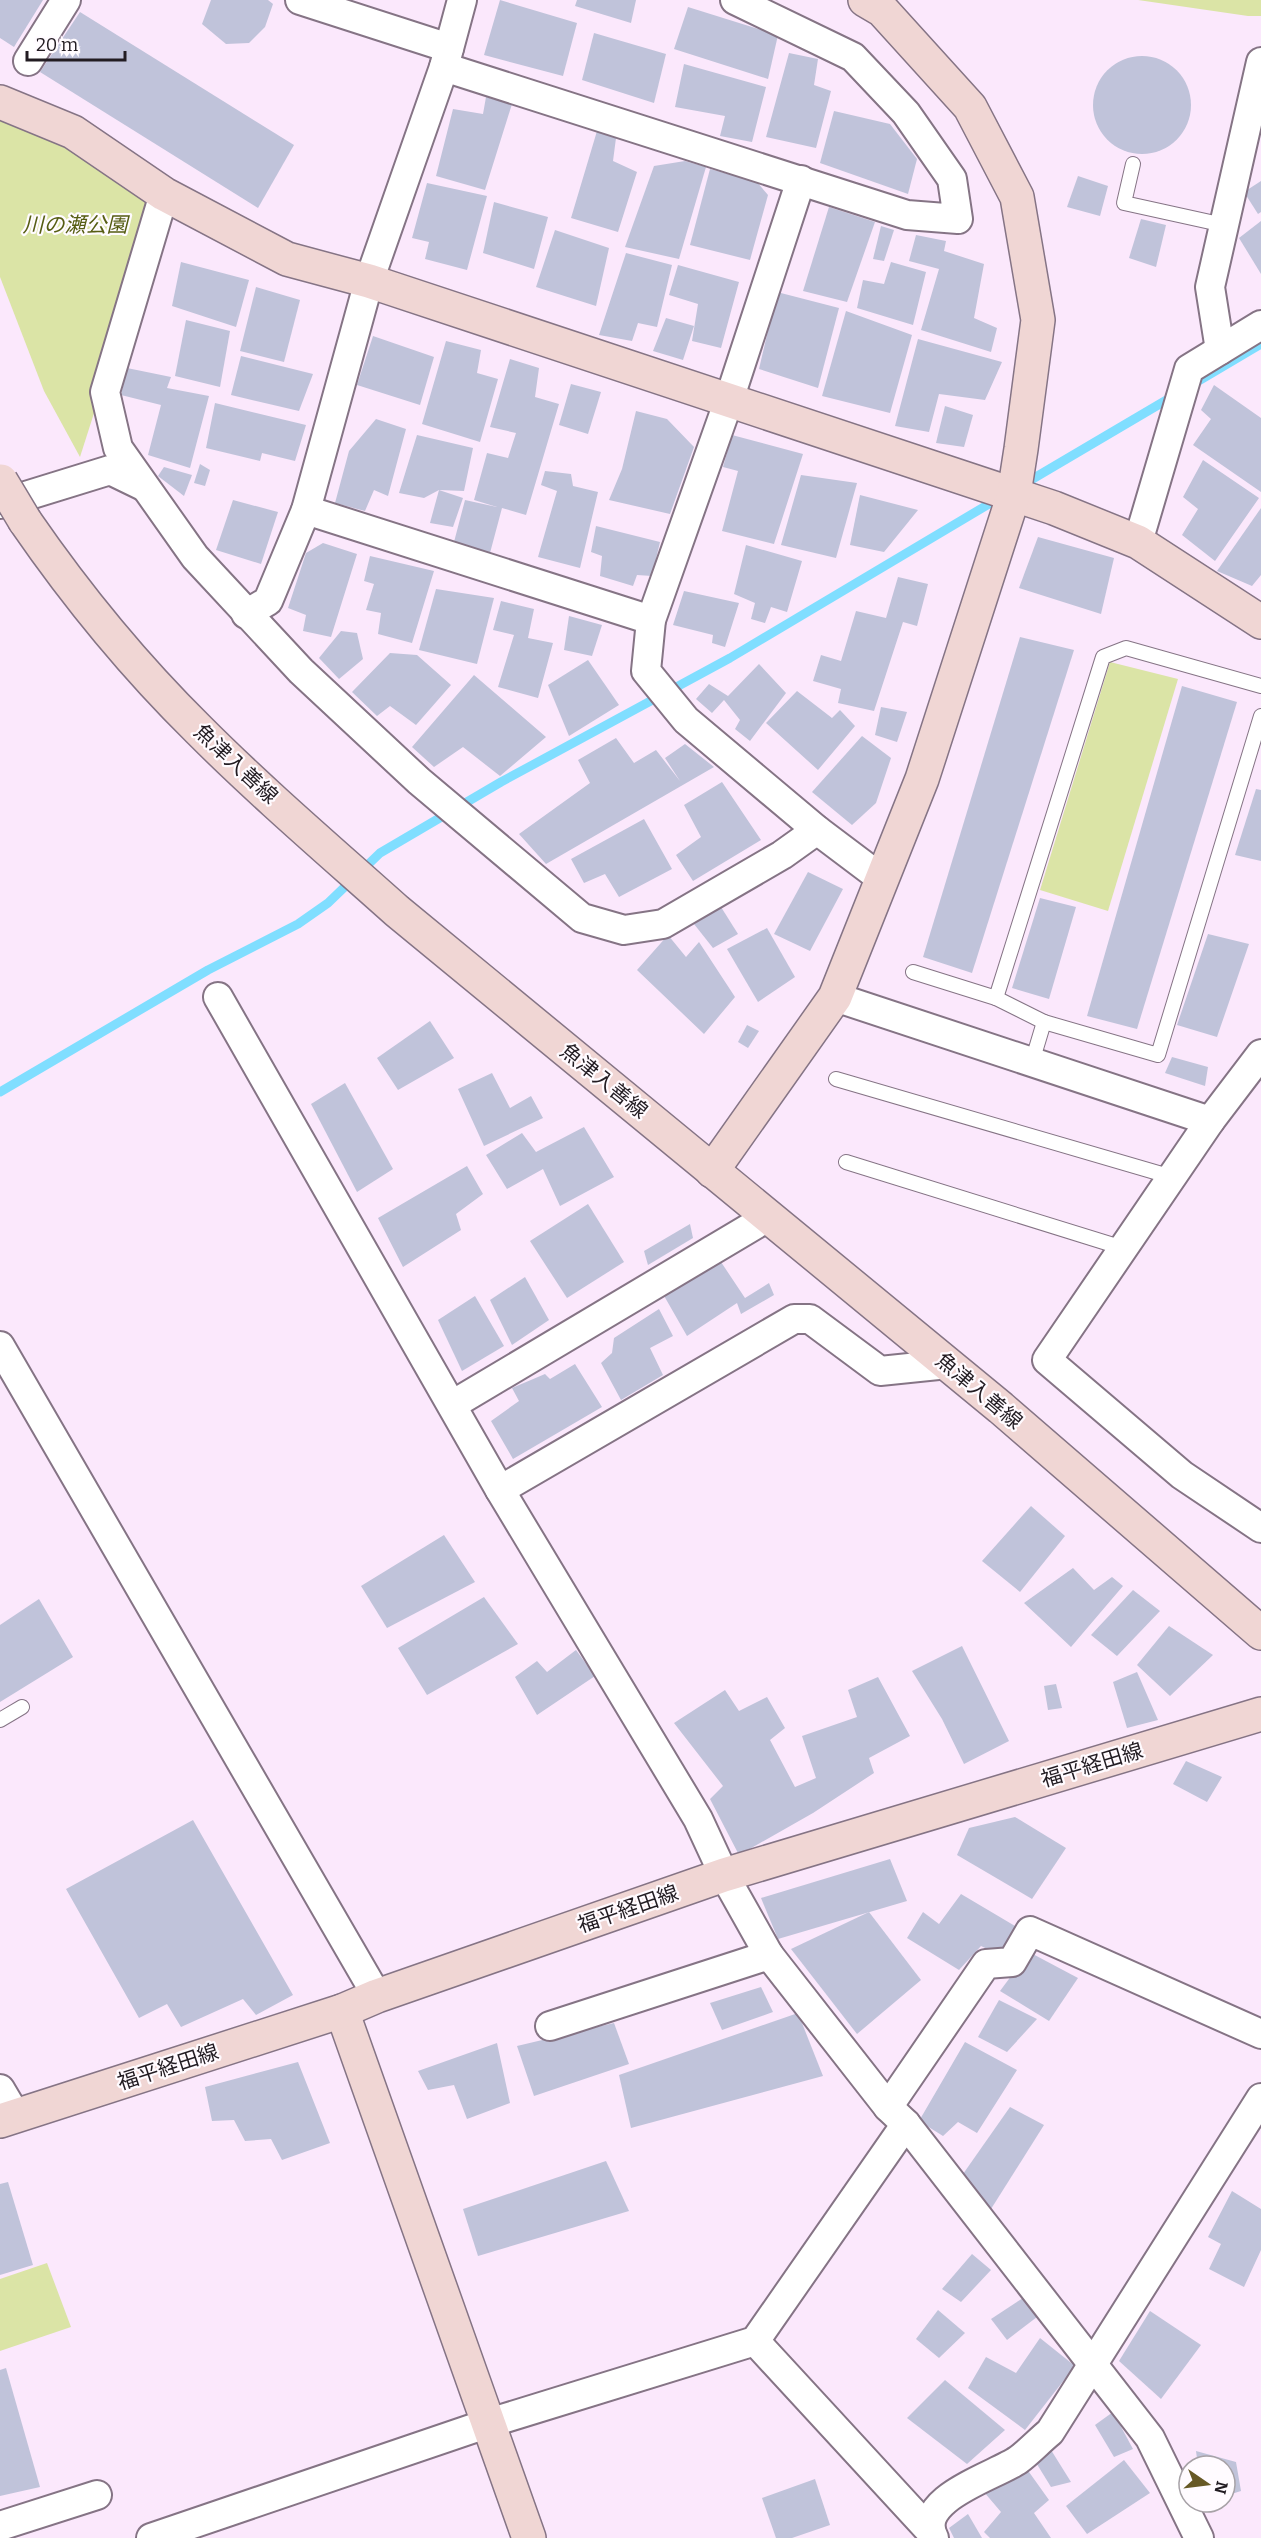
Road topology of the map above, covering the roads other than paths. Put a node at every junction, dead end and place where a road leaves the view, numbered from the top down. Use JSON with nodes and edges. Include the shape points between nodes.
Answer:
{"nodes":[{"id":1,"x":66,"y":0,"type":"edge"},
{"id":2,"x":300,"y":0,"type":"edge"},
{"id":3,"x":462,"y":0,"type":"edge"},
{"id":4,"x":735,"y":0,"type":"edge"},
{"id":5,"x":865,"y":0,"type":"edge"},
{"id":6,"x":446,"y":58,"type":"junction"},
{"id":7,"x":28,"y":61,"type":"dead end"},
{"id":8,"x":1261,"y":62,"type":"edge"},
{"id":9,"x":0,"y":102,"type":"edge"},
{"id":10,"x":1133,"y":164,"type":"dead end"},
{"id":11,"x":801,"y":180,"type":"junction"},
{"id":12,"x":164,"y":194,"type":"junction"},
{"id":13,"x":1224,"y":225,"type":"junction"},
{"id":14,"x":369,"y":281,"type":"junction"},
{"id":15,"x":1261,"y":325,"type":"edge"},
{"id":16,"x":1220,"y":350,"type":"junction"},
{"id":17,"x":729,"y":400,"type":"junction"},
{"id":18,"x":145,"y":486,"type":"junction"},
{"id":19,"x":1014,"y":494,"type":"junction"},
{"id":20,"x":6,"y":496,"type":"edge"},
{"id":21,"x":306,"y":510,"type":"junction"},
{"id":22,"x":1138,"y":542,"type":"junction"},
{"id":23,"x":246,"y":614,"type":"junction"},
{"id":24,"x":651,"y":620,"type":"junction"},
{"id":25,"x":1261,"y":622,"type":"edge"},
{"id":26,"x":1261,"y":686,"type":"edge"},
{"id":27,"x":1261,"y":716,"type":"edge"},
{"id":28,"x":817,"y":830,"type":"junction"},
{"id":29,"x":882,"y":879,"type":"junction"},
{"id":30,"x":913,"y":972,"type":"dead end"},
{"id":31,"x":218,"y":997,"type":"dead end"},
{"id":32,"x":835,"y":997,"type":"junction"},
{"id":33,"x":996,"y":998,"type":"junction"},
{"id":34,"x":1044,"y":1022,"type":"junction"},
{"id":35,"x":1032,"y":1062,"type":"junction"},
{"id":36,"x":1258,"y":1064,"type":"edge"},
{"id":37,"x":836,"y":1079,"type":"dead end"},
{"id":38,"x":1210,"y":1121,"type":"junction"},
{"id":39,"x":846,"y":1162,"type":"dead end"},
{"id":40,"x":712,"y":1171,"type":"junction"},
{"id":41,"x":1172,"y":1177,"type":"junction"},
{"id":42,"x":768,"y":1217,"type":"junction"},
{"id":43,"x":1124,"y":1248,"type":"junction"},
{"id":44,"x":0,"y":1346,"type":"edge"},
{"id":45,"x":948,"y":1364,"type":"junction"},
{"id":46,"x":452,"y":1405,"type":"junction"},
{"id":47,"x":500,"y":1490,"type":"junction"},
{"id":48,"x":1261,"y":1528,"type":"edge"},
{"id":49,"x":1261,"y":1633,"type":"edge"},
{"id":50,"x":22,"y":1707,"type":"dead end"},
{"id":51,"x":1261,"y":1714,"type":"edge"},
{"id":52,"x":0,"y":1719,"type":"edge"},
{"id":53,"x":724,"y":1875,"type":"junction"},
{"id":54,"x":769,"y":1955,"type":"junction"},
{"id":55,"x":377,"y":1996,"type":"junction"},
{"id":56,"x":342,"y":2011,"type":"junction"},
{"id":57,"x":549,"y":2026,"type":"dead end"},
{"id":58,"x":1261,"y":2034,"type":"edge"},
{"id":59,"x":1261,"y":2098,"type":"edge"},
{"id":60,"x":5,"y":2109,"type":"edge"},
{"id":61,"x":897,"y":2116,"type":"junction"},
{"id":62,"x":755,"y":2341,"type":"junction"},
{"id":63,"x":1091,"y":2365,"type":"junction"},
{"id":64,"x":489,"y":2423,"type":"junction"},
{"id":65,"x":98,"y":2495,"type":"dead end"},
{"id":66,"x":0,"y":2526,"type":"edge"},
{"id":67,"x":932,"y":2535,"type":"edge"},
{"id":68,"x":151,"y":2538,"type":"edge"},
{"id":69,"x":529,"y":2538,"type":"edge"},
{"id":70,"x":1198,"y":2538,"type":"edge"}],
"edges":[{"from":1,"to":7,"type":"street"},
{"from":2,"to":6,"type":"street"},
{"from":3,"to":6,"type":"street"},
{"from":4,"to":11,"type":"street","via":[[853,57],[906,113],[952,179],[958,219],[907,214]]},
{"from":5,"to":19,"type":"street","via":[[882,10],[970,106],[1017,197],[1038,320]]},
{"from":6,"to":11,"type":"street"},
{"from":6,"to":14,"type":"street"},
{"from":8,"to":13,"type":"street"},
{"from":9,"to":12,"type":"street","via":[[73,132]]},
{"from":10,"to":13,"type":"lane","via":[[1124,203]]},
{"from":11,"to":17,"type":"street"},
{"from":12,"to":14,"type":"street","via":[[287,260]]},
{"from":12,"to":18,"type":"street","via":[[105,392],[118,448]]},
{"from":13,"to":16,"type":"street","via":[[1210,287]]},
{"from":14,"to":17,"type":"street"},
{"from":14,"to":21,"type":"street"},
{"from":15,"to":16,"type":"street"},
{"from":16,"to":22,"type":"street","via":[[1189,369]]},
{"from":17,"to":19,"type":"street"},
{"from":17,"to":24,"type":"street"},
{"from":18,"to":20,"type":"street","via":[[110,470]]},
{"from":18,"to":23,"type":"street","via":[[195,557]]},
{"from":19,"to":22,"type":"street"},
{"from":19,"to":29,"type":"street","via":[[922,779]]},
{"from":20,"to":40,"type":"street","name":"魚津入善線","via":[[97,618],[198,729],[397,911]]},
{"from":21,"to":23,"type":"street","via":[[268,601]]},
{"from":21,"to":24,"type":"street"},
{"from":22,"to":25,"type":"street"},
{"from":23,"to":28,"type":"street","via":[[419,781],[582,918],[624,930],[663,924],[782,855]]},
{"from":24,"to":28,"type":"street","via":[[646,671],[686,720]]},
{"from":26,"to":33,"type":"lane","via":[[1126,648],[1103,657]]},
{"from":27,"to":34,"type":"lane","via":[[1158,1055]]},
{"from":28,"to":29,"type":"street"},
{"from":29,"to":32,"type":"street"},
{"from":30,"to":33,"type":"lane"},
{"from":31,"to":46,"type":"street"},
{"from":32,"to":35,"type":"street"},
{"from":32,"to":40,"type":"street"},
{"from":33,"to":34,"type":"lane"},
{"from":34,"to":35,"type":"lane"},
{"from":35,"to":38,"type":"street"},
{"from":36,"to":38,"type":"street"},
{"from":37,"to":41,"type":"lane"},
{"from":38,"to":41,"type":"street"},
{"from":39,"to":43,"type":"lane"},
{"from":40,"to":42,"type":"street","name":"魚津入善線"},
{"from":41,"to":43,"type":"street"},
{"from":42,"to":45,"type":"street","name":"魚津入善線"},
{"from":42,"to":46,"type":"street"},
{"from":43,"to":48,"type":"street","via":[[1047,1360],[1182,1475]]},
{"from":44,"to":55,"type":"street"},
{"from":45,"to":47,"type":"street","via":[[880,1371],[810,1318],[794,1319]]},
{"from":45,"to":49,"type":"street","name":"魚津入善線"},
{"from":46,"to":47,"type":"street"},
{"from":47,"to":53,"type":"street","via":[[698,1819]]},
{"from":50,"to":52,"type":"lane"},
{"from":51,"to":53,"type":"street","name":"福平経田線"},
{"from":53,"to":54,"type":"street"},
{"from":53,"to":55,"type":"street","name":"福平経田線"},
{"from":54,"to":57,"type":"street"},
{"from":54,"to":61,"type":"street"},
{"from":55,"to":56,"type":"street","name":"福平経田線"},
{"from":56,"to":60,"type":"street","name":"福平経田線"},
{"from":56,"to":64,"type":"street"},
{"from":58,"to":61,"type":"street","via":[[1030,1931],[1012,1962],[986,1964]]},
{"from":59,"to":63,"type":"street"},
{"from":61,"to":62,"type":"street"},
{"from":61,"to":63,"type":"street"},
{"from":62,"to":64,"type":"street"},
{"from":62,"to":67,"type":"street"},
{"from":63,"to":67,"type":"street","via":[[1050,2432],[1017,2460],[943,2500],[932,2516]]},
{"from":63,"to":70,"type":"street","via":[[1150,2438]]},
{"from":64,"to":68,"type":"street"},
{"from":64,"to":69,"type":"street"},
{"from":65,"to":66,"type":"street"}]}
